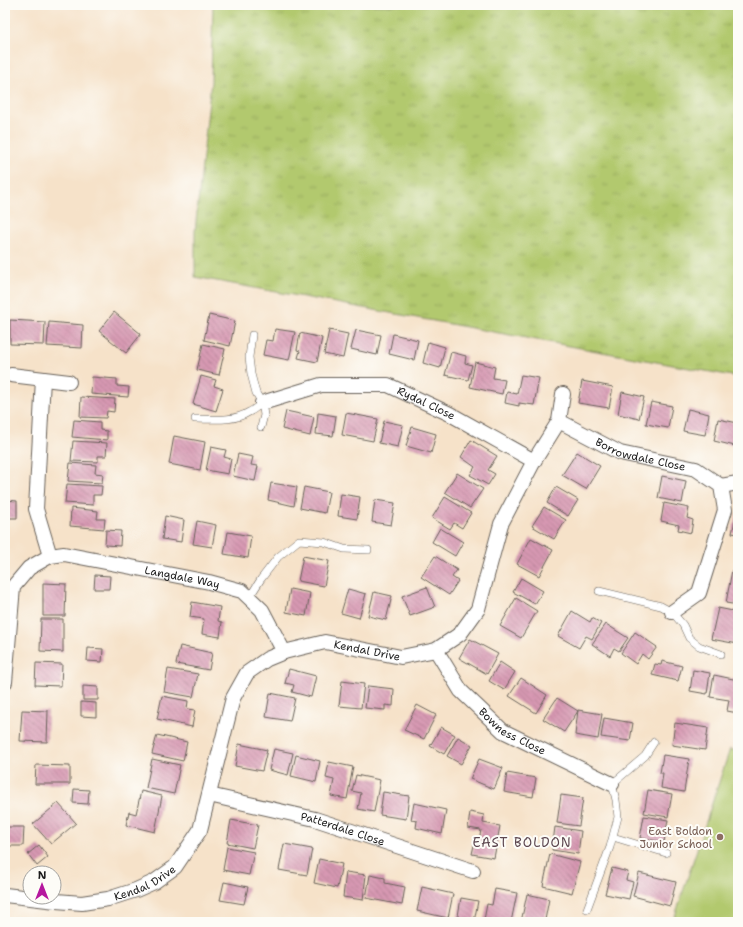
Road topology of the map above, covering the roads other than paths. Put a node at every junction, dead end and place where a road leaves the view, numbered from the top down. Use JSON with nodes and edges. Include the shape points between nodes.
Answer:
{"nodes":[{"id":1,"x":252,"y":335,"type":"dead end"},
{"id":2,"x":11,"y":375,"type":"dead end"},
{"id":3,"x":43,"y":379,"type":"junction"},
{"id":4,"x":69,"y":382,"type":"dead end"},
{"id":5,"x":563,"y":394,"type":"dead end"},
{"id":6,"x":262,"y":403,"type":"junction"},
{"id":7,"x":195,"y":419,"type":"dead end"},
{"id":8,"x":559,"y":421,"type":"junction"},
{"id":9,"x":261,"y":427,"type":"dead end"},
{"id":10,"x":534,"y":461,"type":"junction"},
{"id":11,"x":738,"y":483,"type":"edge"},
{"id":12,"x":722,"y":486,"type":"junction"},
{"id":13,"x":368,"y":550,"type":"dead end"},
{"id":14,"x":50,"y":556,"type":"junction"},
{"id":15,"x":599,"y":591,"type":"dead end"},
{"id":16,"x":249,"y":598,"type":"junction"},
{"id":17,"x":672,"y":612,"type":"junction"},
{"id":18,"x":436,"y":650,"type":"junction"},
{"id":19,"x":284,"y":652,"type":"junction"},
{"id":20,"x":721,"y":654,"type":"dead end"},
{"id":21,"x":5,"y":682,"type":"edge"},
{"id":22,"x":654,"y":742,"type":"dead end"},
{"id":23,"x":612,"y":784,"type":"junction"},
{"id":24,"x":209,"y":795,"type":"junction"},
{"id":25,"x":613,"y":837,"type":"junction"},
{"id":26,"x":666,"y":854,"type":"dead end"},
{"id":27,"x":473,"y":871,"type":"dead end"},
{"id":28,"x":5,"y":895,"type":"edge"},
{"id":29,"x":587,"y":908,"type":"dead end"}],
"edges":[{"from":1,"to":6,"type":"lane","via":[[249,357],[251,374],[256,393]]},
{"from":2,"to":3,"type":"street"},
{"from":3,"to":4,"type":"street"},
{"from":3,"to":14,"type":"street","via":[[36,509]]},
{"from":5,"to":8,"type":"street","name":"Kendal Drive"},
{"from":6,"to":7,"type":"lane","via":[[236,418]]},
{"from":6,"to":9,"type":"lane","via":[[264,415]]},
{"from":6,"to":10,"type":"street","name":"Rydal Close","via":[[321,385],[388,385],[450,414]]},
{"from":8,"to":10,"type":"street","name":"Kendal Drive"},
{"from":8,"to":12,"type":"street","name":"Borrowdale Close","via":[[620,453],[696,469]]},
{"from":10,"to":18,"type":"street","name":"Kendal Drive","via":[[501,524],[478,609],[460,634]]},
{"from":11,"to":12,"type":"street"},
{"from":12,"to":17,"type":"street","via":[[725,510],[699,593]]},
{"from":13,"to":16,"type":"lane","via":[[344,549],[324,542],[299,540],[278,557]]},
{"from":14,"to":16,"type":"street","name":"Langdale Way","via":[[64,554],[209,582],[242,591]]},
{"from":14,"to":21,"type":"street","name":"Langdale Way","via":[[29,568],[13,587]]},
{"from":15,"to":17,"type":"lane","via":[[661,606]]},
{"from":16,"to":19,"type":"street","name":"Langdale Way","via":[[262,610]]},
{"from":17,"to":20,"type":"lane","via":[[689,638],[699,646]]},
{"from":18,"to":19,"type":"street","name":"Kendal Drive","via":[[401,657],[325,642]]},
{"from":18,"to":23,"type":"street","name":"Bowness Close","via":[[461,691],[503,731]]},
{"from":19,"to":24,"type":"street","name":"Kendal Drive","via":[[247,673],[233,698]]},
{"from":22,"to":23,"type":"lane","via":[[645,756]]},
{"from":23,"to":25,"type":"lane","via":[[618,817]]},
{"from":24,"to":27,"type":"street","name":"Patterdale Close","via":[[315,819]]},
{"from":24,"to":28,"type":"street","name":"Kendal Drive","via":[[200,830],[175,868],[154,882],[108,899],[82,903]]},
{"from":25,"to":26,"type":"lane"},
{"from":25,"to":29,"type":"lane"}]}
